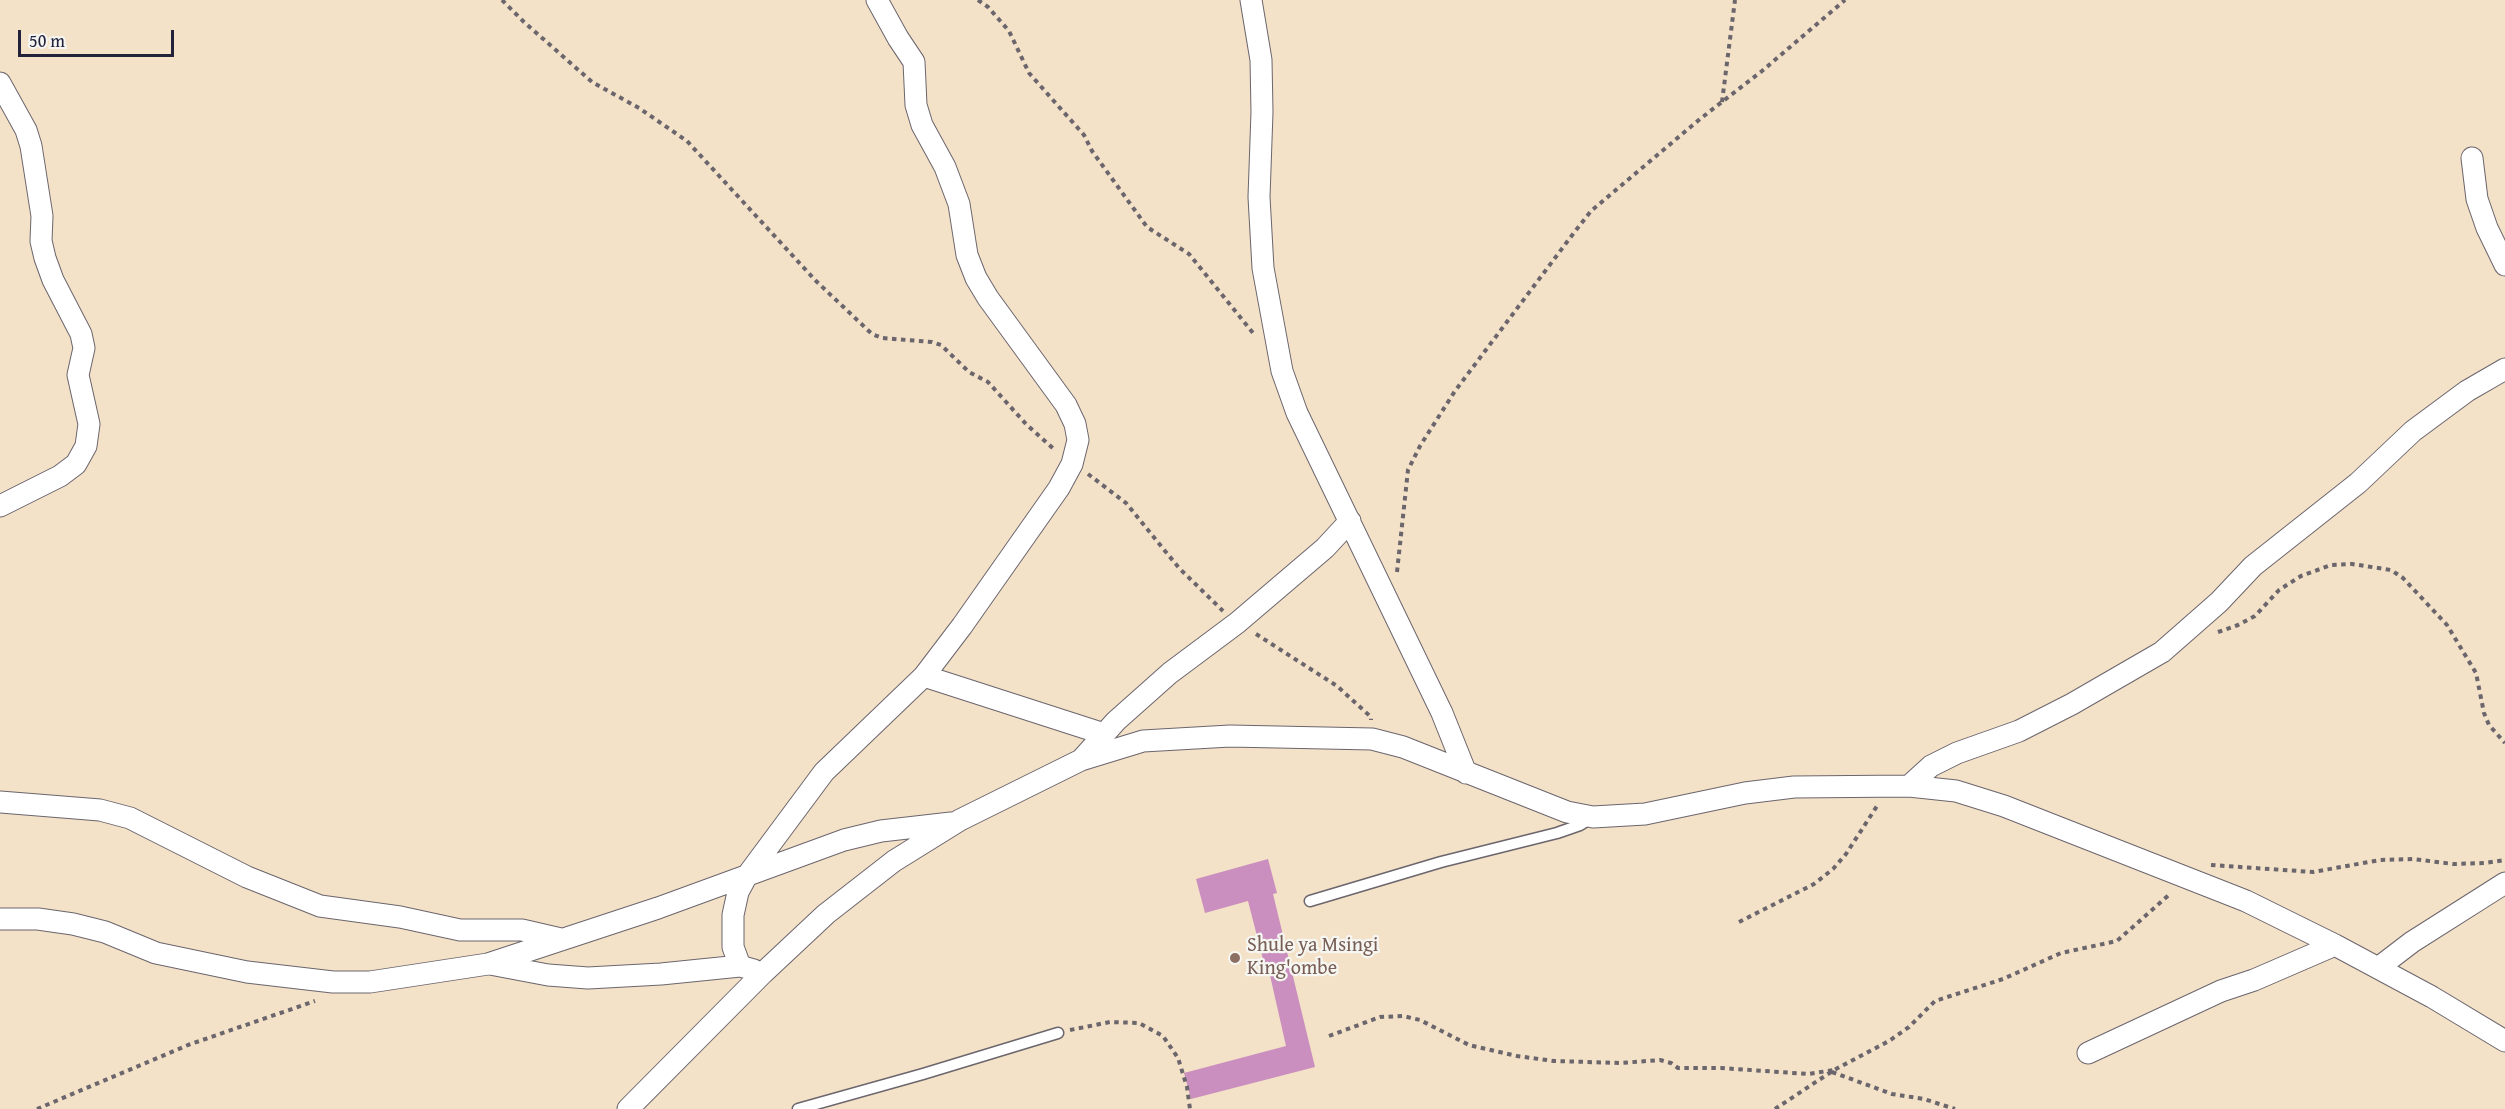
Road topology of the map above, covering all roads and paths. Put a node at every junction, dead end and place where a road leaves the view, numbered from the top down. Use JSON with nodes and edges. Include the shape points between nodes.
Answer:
{"nodes":[{"id":1,"x":502,"y":0,"type":"edge"},
{"id":2,"x":877,"y":0,"type":"edge"},
{"id":3,"x":978,"y":0,"type":"edge"},
{"id":4,"x":1251,"y":0,"type":"edge"},
{"id":5,"x":1735,"y":0,"type":"edge"},
{"id":6,"x":1845,"y":0,"type":"edge"},
{"id":7,"x":0,"y":83,"type":"edge"},
{"id":8,"x":1722,"y":102,"type":"junction"},
{"id":9,"x":2472,"y":158,"type":"dead end"},
{"id":10,"x":2505,"y":265,"type":"edge"},
{"id":11,"x":1257,"y":337,"type":"dead end"},
{"id":12,"x":2505,"y":369,"type":"edge"},
{"id":13,"x":1072,"y":464,"type":"junction"},
{"id":14,"x":0,"y":506,"type":"edge"},
{"id":15,"x":1350,"y":521,"type":"junction"},
{"id":16,"x":1396,"y":578,"type":"dead end"},
{"id":17,"x":1237,"y":623,"type":"junction"},
{"id":18,"x":2216,"y":632,"type":"dead end"},
{"id":19,"x":924,"y":676,"type":"junction"},
{"id":20,"x":1104,"y":734,"type":"junction"},
{"id":21,"x":1372,"y":739,"type":"junction"},
{"id":22,"x":2505,"y":743,"type":"edge"},
{"id":23,"x":1081,"y":760,"type":"junction"},
{"id":24,"x":1466,"y":773,"type":"junction"},
{"id":25,"x":1903,"y":786,"type":"junction"},
{"id":26,"x":0,"y":802,"type":"edge"},
{"id":27,"x":1593,"y":817,"type":"junction"},
{"id":28,"x":955,"y":823,"type":"junction"},
{"id":29,"x":2505,"y":860,"type":"edge"},
{"id":30,"x":2184,"y":876,"type":"junction"},
{"id":31,"x":746,"y":877,"type":"junction"},
{"id":32,"x":2505,"y":883,"type":"edge"},
{"id":33,"x":1310,"y":901,"type":"dead end"},
{"id":34,"x":0,"y":919,"type":"edge"},
{"id":35,"x":1739,"y":922,"type":"dead end"},
{"id":36,"x":562,"y":939,"type":"junction"},
{"id":37,"x":2335,"y":945,"type":"junction"},
{"id":38,"x":488,"y":964,"type":"junction"},
{"id":39,"x":740,"y":966,"type":"junction"},
{"id":40,"x":2378,"y":968,"type":"junction"},
{"id":41,"x":763,"y":973,"type":"junction"},
{"id":42,"x":325,"y":998,"type":"dead end"},
{"id":43,"x":1058,"y":1033,"type":"joint"},
{"id":44,"x":1329,"y":1036,"type":"dead end"},
{"id":45,"x":2505,"y":1041,"type":"edge"},
{"id":46,"x":2088,"y":1053,"type":"dead end"},
{"id":47,"x":1833,"y":1071,"type":"junction"},
{"id":48,"x":37,"y":1109,"type":"edge"},
{"id":49,"x":628,"y":1109,"type":"edge"},
{"id":50,"x":798,"y":1109,"type":"edge"},
{"id":51,"x":1190,"y":1109,"type":"edge"},
{"id":52,"x":1775,"y":1109,"type":"edge"},
{"id":53,"x":1955,"y":1109,"type":"edge"}],
"edges":[{"from":1,"to":13,"type":"path","via":[[592,82],[687,141],[816,281],[872,334],[941,345],[969,372],[988,382],[1026,424]]},
{"from":2,"to":13,"type":"street","via":[[914,62],[916,105],[959,204],[967,255],[976,278],[1066,405],[1075,424],[1078,440]]},
{"from":3,"to":11,"type":"path","via":[[1010,31],[1029,73],[1072,120],[1147,227],[1189,254]]},
{"from":4,"to":15,"type":"street","via":[[1261,60],[1259,197],[1263,268],[1274,335],[1297,413]]},
{"from":5,"to":8,"type":"path"},
{"from":6,"to":8,"type":"path"},
{"from":7,"to":14,"type":"street","via":[[31,146],[45,258],[81,334],[84,348],[78,375],[89,424],[87,446],[76,464]]},
{"from":8,"to":16,"type":"path","via":[[1591,211],[1455,391],[1408,470]]},
{"from":9,"to":10,"type":"street","via":[[2477,199]]},
{"from":12,"to":25,"type":"street","via":[[2413,431],[2358,483],[2260,560],[2162,652],[2019,731],[1931,766]]},
{"from":13,"to":17,"type":"path","via":[[1126,503],[1179,568]]},
{"from":13,"to":19,"type":"street","via":[[1012,558]]},
{"from":15,"to":17,"type":"street","via":[[1325,548]]},
{"from":15,"to":24,"type":"street","via":[[1442,713]]},
{"from":17,"to":20,"type":"street","via":[[1170,673]]},
{"from":17,"to":21,"type":"path","via":[[1336,686],[1371,717]]},
{"from":18,"to":22,"type":"path","via":[[2255,616],[2279,590],[2321,568],[2352,564],[2391,570],[2447,625],[2476,673],[2489,725]]},
{"from":19,"to":20,"type":"street"},
{"from":19,"to":31,"type":"street","via":[[824,772]]},
{"from":20,"to":23,"type":"street"},
{"from":21,"to":23,"type":"street","via":[[1230,736],[1143,741]]},
{"from":21,"to":24,"type":"street","via":[[1403,747]]},
{"from":23,"to":28,"type":"street"},
{"from":24,"to":27,"type":"street","via":[[1567,812]]},
{"from":25,"to":27,"type":"street","via":[[1794,787],[1645,814]]},
{"from":25,"to":30,"type":"street","via":[[1956,791],[2004,806]]},
{"from":25,"to":35,"type":"path","via":[[1876,807],[1833,869],[1814,884]]},
{"from":26,"to":36,"type":"street","via":[[100,810],[130,818],[247,877],[320,906],[460,930],[522,930]]},
{"from":27,"to":33,"type":"lane","via":[[1557,833]]},
{"from":28,"to":31,"type":"street","via":[[881,831],[844,840]]},
{"from":28,"to":41,"type":"street","via":[[894,861],[826,914]]},
{"from":29,"to":30,"type":"path","via":[[2474,864],[2380,860],[2313,872],[2204,865]]},
{"from":30,"to":37,"type":"street","via":[[2246,901]]},
{"from":30,"to":47,"type":"path","via":[[2116,941],[2061,953],[2003,979],[1935,1001],[1889,1041]]},
{"from":31,"to":36,"type":"street"},
{"from":31,"to":39,"type":"street","via":[[733,915],[733,947]]},
{"from":32,"to":40,"type":"street"},
{"from":34,"to":38,"type":"street","via":[[73,924],[105,932],[156,953],[299,980],[370,982]]},
{"from":36,"to":38,"type":"street"},
{"from":37,"to":40,"type":"street"},
{"from":37,"to":46,"type":"street","via":[[2221,991]]},
{"from":38,"to":39,"type":"street","via":[[588,978]]},
{"from":39,"to":41,"type":"street"},
{"from":40,"to":45,"type":"street"},
{"from":41,"to":49,"type":"street"},
{"from":42,"to":48,"type":"path","via":[[188,1045]]},
{"from":43,"to":50,"type":"lane"},
{"from":43,"to":51,"type":"path","via":[[1110,1022],[1139,1023],[1163,1036],[1178,1058]]},
{"from":44,"to":47,"type":"path","via":[[1380,1017],[1403,1016],[1420,1020],[1468,1045],[1554,1061],[1660,1060],[1678,1068],[1808,1074]]},
{"from":47,"to":52,"type":"path"},
{"from":47,"to":53,"type":"path","via":[[1892,1094]]}]}
